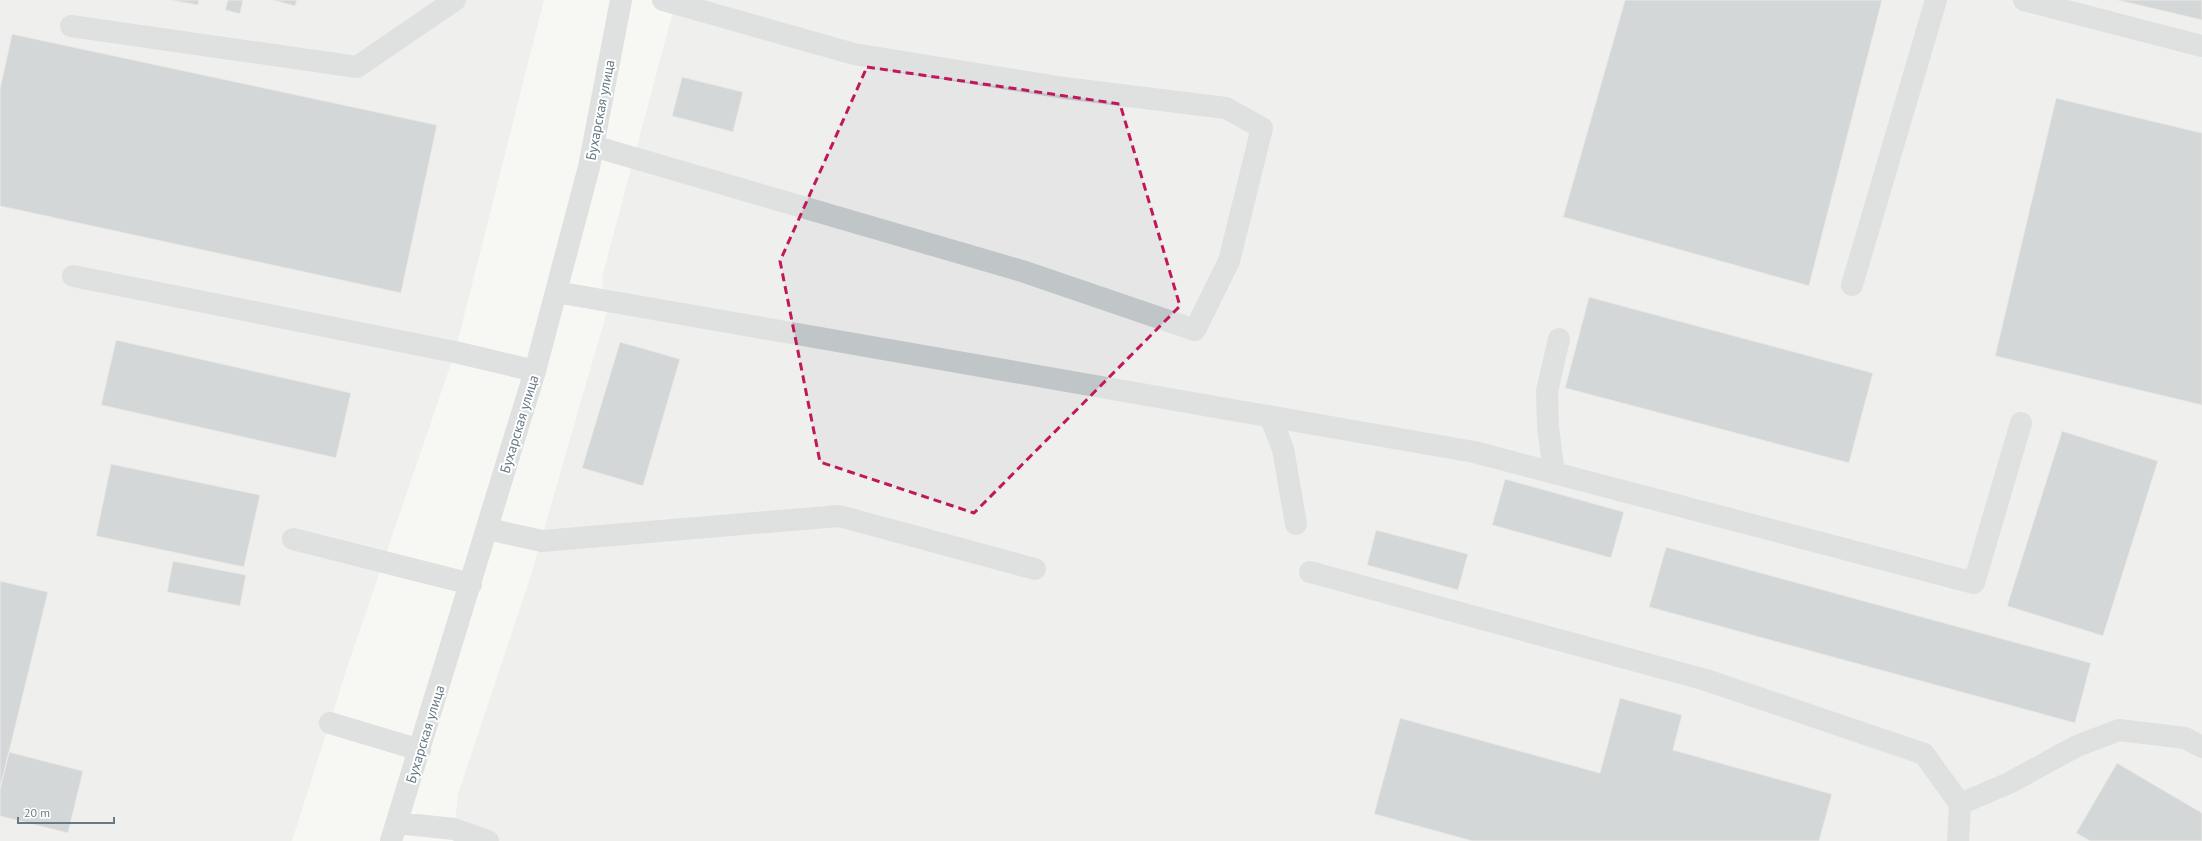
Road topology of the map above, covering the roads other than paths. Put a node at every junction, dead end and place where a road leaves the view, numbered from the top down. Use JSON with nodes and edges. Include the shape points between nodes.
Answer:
{"nodes":[{"id":1,"x":455,"y":0,"type":"edge"},
{"id":2,"x":621,"y":0,"type":"edge"},
{"id":3,"x":663,"y":0,"type":"edge"},
{"id":4,"x":1936,"y":0,"type":"edge"},
{"id":5,"x":2024,"y":0,"type":"edge"},
{"id":6,"x":72,"y":26,"type":"dead end"},
{"id":7,"x":2202,"y":46,"type":"edge"},
{"id":8,"x":593,"y":146,"type":"junction"},
{"id":9,"x":73,"y":276,"type":"dead end"},
{"id":10,"x":1852,"y":285,"type":"dead end"},
{"id":11,"x":556,"y":292,"type":"junction"},
{"id":12,"x":1559,"y":339,"type":"dead end"},
{"id":13,"x":535,"y":371,"type":"junction"},
{"id":14,"x":1270,"y":416,"type":"junction"},
{"id":15,"x":2021,"y":423,"type":"dead end"},
{"id":16,"x":1554,"y":473,"type":"junction"},
{"id":17,"x":1296,"y":524,"type":"dead end"},
{"id":18,"x":488,"y":529,"type":"junction"},
{"id":19,"x":293,"y":539,"type":"dead end"},
{"id":20,"x":1036,"y":570,"type":"dead end"},
{"id":21,"x":1310,"y":572,"type":"dead end"},
{"id":22,"x":471,"y":584,"type":"junction"},
{"id":23,"x":330,"y":723,"type":"dead end"},
{"id":24,"x":2202,"y":747,"type":"edge"},
{"id":25,"x":420,"y":750,"type":"junction"},
{"id":26,"x":1960,"y":804,"type":"junction"},
{"id":27,"x":394,"y":832,"type":"edge"},
{"id":28,"x":488,"y":841,"type":"edge"},
{"id":29,"x":1958,"y":841,"type":"edge"}],
"edges":[{"from":1,"to":6,"type":"street","via":[[357,67]]},
{"from":2,"to":8,"type":"street","name":"Бухарская улица"},
{"from":3,"to":8,"type":"street","via":[[854,54],[1064,88],[1226,108],[1262,128],[1230,261],[1195,330],[1022,271]]},
{"from":4,"to":10,"type":"street"},
{"from":5,"to":7,"type":"street"},
{"from":8,"to":11,"type":"street","name":"Бухарская улица"},
{"from":9,"to":13,"type":"street","via":[[455,352]]},
{"from":11,"to":13,"type":"street","name":"Бухарская улица"},
{"from":11,"to":14,"type":"street"},
{"from":12,"to":16,"type":"street","via":[[1547,391],[1548,427]]},
{"from":13,"to":18,"type":"street","name":"Бухарская улица"},
{"from":14,"to":16,"type":"street","via":[[1474,452]]},
{"from":14,"to":17,"type":"street","via":[[1283,449]]},
{"from":15,"to":16,"type":"street","via":[[1974,583]]},
{"from":18,"to":20,"type":"street","via":[[542,541],[839,516]]},
{"from":18,"to":22,"type":"street","name":"Бухарская улица"},
{"from":19,"to":22,"type":"street"},
{"from":21,"to":26,"type":"street","via":[[1706,680],[1924,754]]},
{"from":22,"to":25,"type":"street","name":"Бухарская улица"},
{"from":23,"to":25,"type":"street"},
{"from":24,"to":26,"type":"street","via":[[2185,738],[2119,730],[2077,746],[2009,783]]},
{"from":25,"to":27,"type":"street","name":"Бухарская улица"},
{"from":26,"to":29,"type":"street"},
{"from":27,"to":28,"type":"street","via":[[454,829]]}]}
